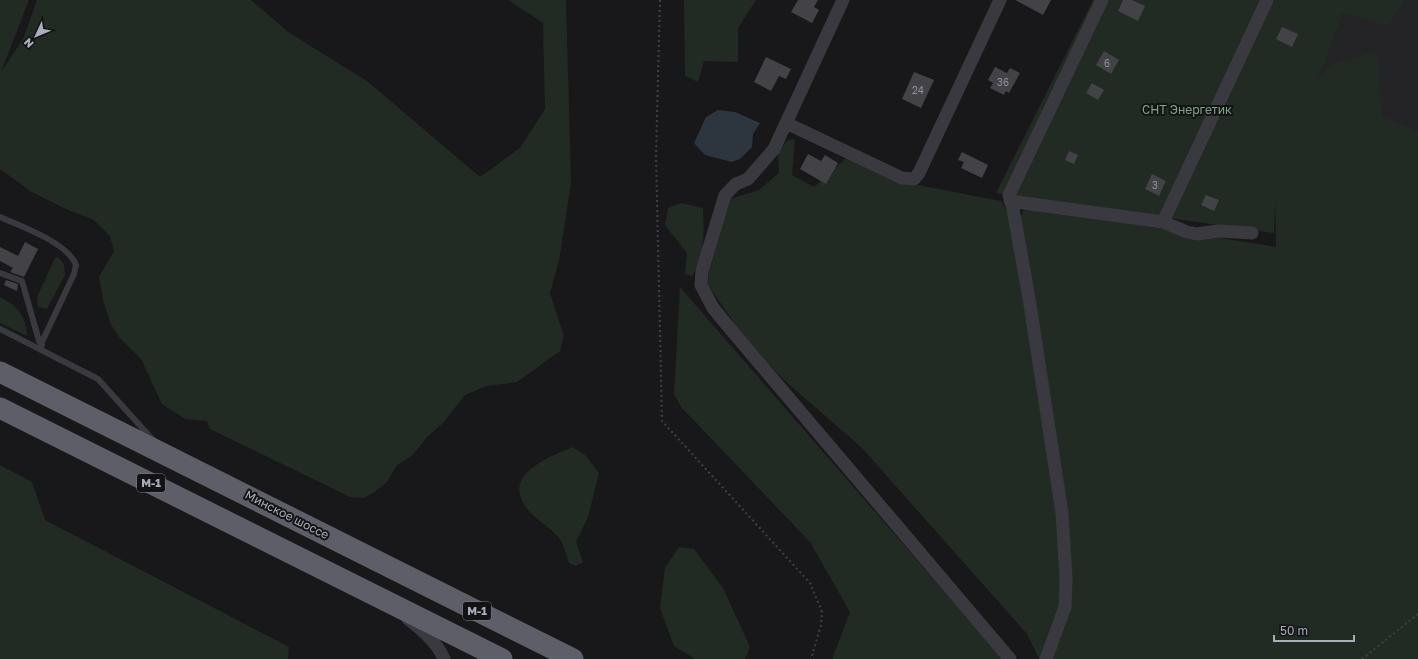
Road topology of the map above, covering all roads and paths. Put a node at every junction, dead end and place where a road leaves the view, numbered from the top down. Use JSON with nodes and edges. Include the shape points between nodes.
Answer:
{"nodes":[{"id":1,"x":660,"y":0,"type":"edge"},
{"id":2,"x":844,"y":0,"type":"edge"},
{"id":3,"x":1000,"y":0,"type":"edge"},
{"id":4,"x":1102,"y":0,"type":"edge"},
{"id":5,"x":1267,"y":0,"type":"edge"},
{"id":6,"x":786,"y":123,"type":"junction"},
{"id":7,"x":1010,"y":201,"type":"junction"},
{"id":8,"x":0,"y":217,"type":"edge"},
{"id":9,"x":1163,"y":222,"type":"junction"},
{"id":10,"x":1252,"y":233,"type":"dead end"},
{"id":11,"x":0,"y":273,"type":"edge"},
{"id":12,"x":0,"y":329,"type":"edge"},
{"id":13,"x":41,"y":344,"type":"junction"},
{"id":14,"x":57,"y":358,"type":"junction"},
{"id":15,"x":0,"y":372,"type":"edge"},
{"id":16,"x":2,"y":410,"type":"edge"},
{"id":17,"x":168,"y":455,"type":"junction"},
{"id":18,"x":382,"y":600,"type":"junction"},
{"id":19,"x":1418,"y":614,"type":"edge"},
{"id":20,"x":444,"y":659,"type":"edge"},
{"id":21,"x":502,"y":659,"type":"edge"},
{"id":22,"x":573,"y":659,"type":"edge"},
{"id":23,"x":811,"y":659,"type":"edge"},
{"id":24,"x":1010,"y":659,"type":"edge"},
{"id":25,"x":1046,"y":659,"type":"edge"},
{"id":26,"x":1362,"y":659,"type":"edge"}],
"edges":[{"from":1,"to":23,"type":"path","via":[[656,156],[662,421],[810,583],[822,612]]},
{"from":2,"to":6,"type":"street"},
{"from":3,"to":6,"type":"street","via":[[914,179],[902,178]]},
{"from":4,"to":7,"type":"street","via":[[1014,181],[1009,195]]},
{"from":5,"to":9,"type":"street"},
{"from":6,"to":24,"type":"street","via":[[766,160],[748,179],[736,184],[725,195],[702,272],[703,291],[713,308],[788,398]]},
{"from":7,"to":9,"type":"street"},
{"from":7,"to":25,"type":"street","via":[[1029,298],[1062,514],[1065,607]]},
{"from":8,"to":13,"type":"lane","via":[[50,241],[67,252],[76,266]]},
{"from":9,"to":10,"type":"street","via":[[1197,234],[1218,231]]},
{"from":11,"to":13,"type":"lane","via":[[22,282]]},
{"from":12,"to":14,"type":"lane"},
{"from":13,"to":14,"type":"lane"},
{"from":14,"to":17,"type":"lane","via":[[105,384],[131,417]]},
{"from":15,"to":17,"type":"highway","name":"Минское шоссе","number":"М-1"},
{"from":16,"to":18,"type":"highway","number":"М-1"},
{"from":17,"to":22,"type":"highway","name":"Минское шоссе","number":"М-1"},
{"from":18,"to":20,"type":"street","via":[[428,637]]},
{"from":18,"to":21,"type":"highway","number":"М-1"},
{"from":19,"to":26,"type":"path"}]}
